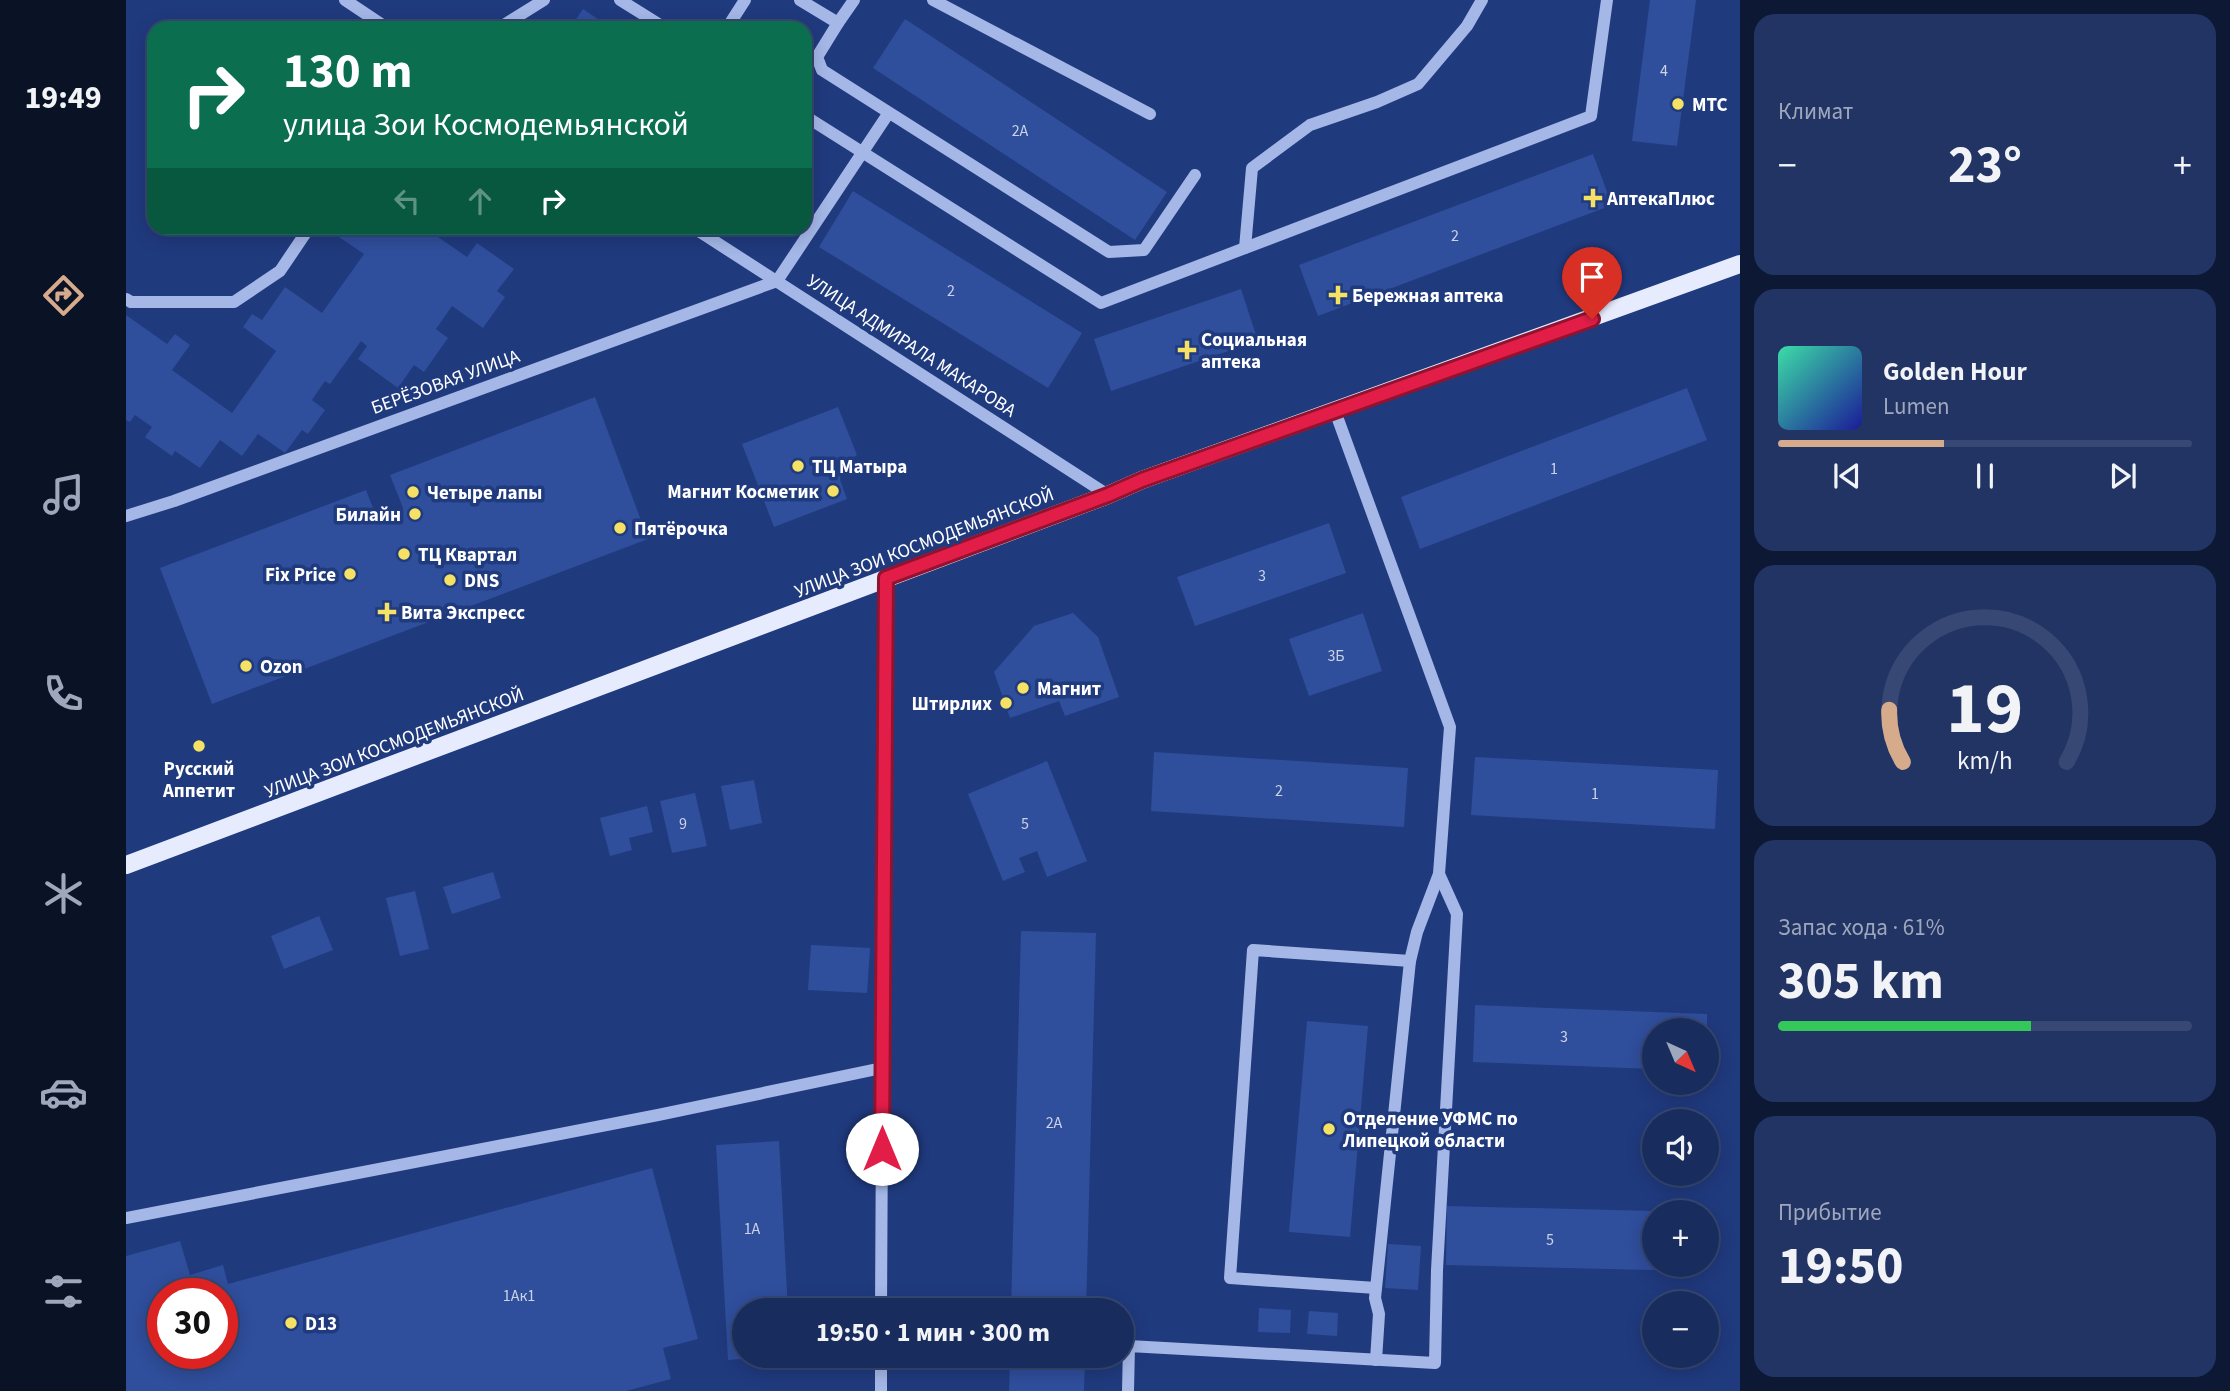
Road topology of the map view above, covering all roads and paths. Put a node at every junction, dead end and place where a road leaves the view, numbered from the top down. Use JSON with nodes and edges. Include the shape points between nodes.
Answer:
{"nodes":[{"id":1,"x":345,"y":0,"type":"edge"},
{"id":2,"x":544,"y":0,"type":"edge"},
{"id":3,"x":620,"y":0,"type":"edge"},
{"id":4,"x":745,"y":0,"type":"edge"},
{"id":5,"x":800,"y":0,"type":"edge"},
{"id":6,"x":854,"y":0,"type":"edge"},
{"id":7,"x":933,"y":0,"type":"edge"},
{"id":8,"x":1482,"y":0,"type":"edge"},
{"id":9,"x":1607,"y":0,"type":"edge"},
{"id":10,"x":376,"y":21,"type":"edge"},
{"id":11,"x":510,"y":21,"type":"edge"},
{"id":12,"x":654,"y":21,"type":"edge"},
{"id":13,"x":732,"y":21,"type":"edge"},
{"id":14,"x":838,"y":23,"type":"junction"},
{"id":15,"x":888,"y":114,"type":"junction"},
{"id":16,"x":1150,"y":114,"type":"dead end"},
{"id":17,"x":812,"y":121,"type":"edge"},
{"id":18,"x":862,"y":153,"type":"junction"},
{"id":19,"x":1195,"y":175,"type":"dead end"},
{"id":20,"x":812,"y":228,"type":"edge"},
{"id":21,"x":304,"y":235,"type":"edge"},
{"id":22,"x":705,"y":235,"type":"edge"},
{"id":23,"x":808,"y":235,"type":"edge"},
{"id":24,"x":1245,"y":248,"type":"junction"},
{"id":25,"x":1740,"y":264,"type":"edge"},
{"id":26,"x":777,"y":281,"type":"junction"},
{"id":27,"x":126,"y":299,"type":"edge"},
{"id":28,"x":1335,"y":411,"type":"junction"},
{"id":29,"x":1108,"y":495,"type":"junction"},
{"id":30,"x":126,"y":516,"type":"edge"},
{"id":31,"x":886,"y":578,"type":"junction"},
{"id":32,"x":126,"y":865,"type":"edge"},
{"id":33,"x":1439,"y":874,"type":"junction"},
{"id":34,"x":1410,"y":961,"type":"junction"},
{"id":35,"x":882,"y":1068,"type":"junction"},
{"id":36,"x":126,"y":1218,"type":"edge"},
{"id":37,"x":1376,"y":1288,"type":"junction"},
{"id":38,"x":881,"y":1298,"type":"edge"},
{"id":39,"x":1376,"y":1360,"type":"junction"},
{"id":40,"x":881,"y":1368,"type":"edge"},
{"id":41,"x":881,"y":1391,"type":"edge"},
{"id":42,"x":1128,"y":1391,"type":"edge"}],
"edges":[{"from":1,"to":10,"type":"street"},
{"from":2,"to":11,"type":"street"},
{"from":3,"to":12,"type":"street"},
{"from":4,"to":13,"type":"street"},
{"from":5,"to":14,"type":"street"},
{"from":6,"to":14,"type":"street"},
{"from":7,"to":16,"type":"street"},
{"from":8,"to":24,"type":"street","via":[[1467,26],[1419,84],[1310,125],[1252,168]]},
{"from":9,"to":24,"type":"street","via":[[1591,116]]},
{"from":14,"to":15,"type":"street","via":[[817,57],[822,70]]},
{"from":15,"to":18,"type":"street"},
{"from":15,"to":19,"type":"street","via":[[1109,252],[1144,250]]},
{"from":17,"to":18,"type":"street"},
{"from":18,"to":20,"type":"street"},
{"from":18,"to":24,"type":"street","via":[[1101,303]]},
{"from":21,"to":27,"type":"street","via":[[279,271],[234,302]]},
{"from":22,"to":26,"type":"street","name":"УЛИЦА АДМИРАЛА МАКАРОВА"},
{"from":23,"to":26,"type":"street"},
{"from":25,"to":28,"type":"main road","name":"УЛИЦА ЗОИ КОСМОДЕМЬЯНСКОЙ"},
{"from":26,"to":29,"type":"street","name":"УЛИЦА АДМИРАЛА МАКАРОВА"},
{"from":26,"to":30,"type":"street","name":"БЕРЁЗОВАЯ УЛИЦА"},
{"from":28,"to":29,"type":"main road","name":"УЛИЦА ЗОИ КОСМОДЕМЬЯНСКОЙ"},
{"from":28,"to":33,"type":"street","via":[[1450,727]]},
{"from":29,"to":31,"type":"main road","name":"УЛИЦА ЗОИ КОСМОДЕМЬЯНСКОЙ"},
{"from":31,"to":32,"type":"main road","name":"УЛИЦА ЗОИ КОСМОДЕМЬЯНСКОЙ"},
{"from":31,"to":35,"type":"street"},
{"from":33,"to":34,"type":"street"},
{"from":33,"to":39,"type":"street","via":[[1457,914],[1436,1363]]},
{"from":34,"to":37,"type":"street"},
{"from":34,"to":37,"type":"street","via":[[1253,950],[1230,1278]]},
{"from":35,"to":36,"type":"street"},
{"from":35,"to":38,"type":"street"},
{"from":37,"to":39,"type":"street"},
{"from":39,"to":42,"type":"street","via":[[1129,1346]]},
{"from":40,"to":41,"type":"street"}]}
